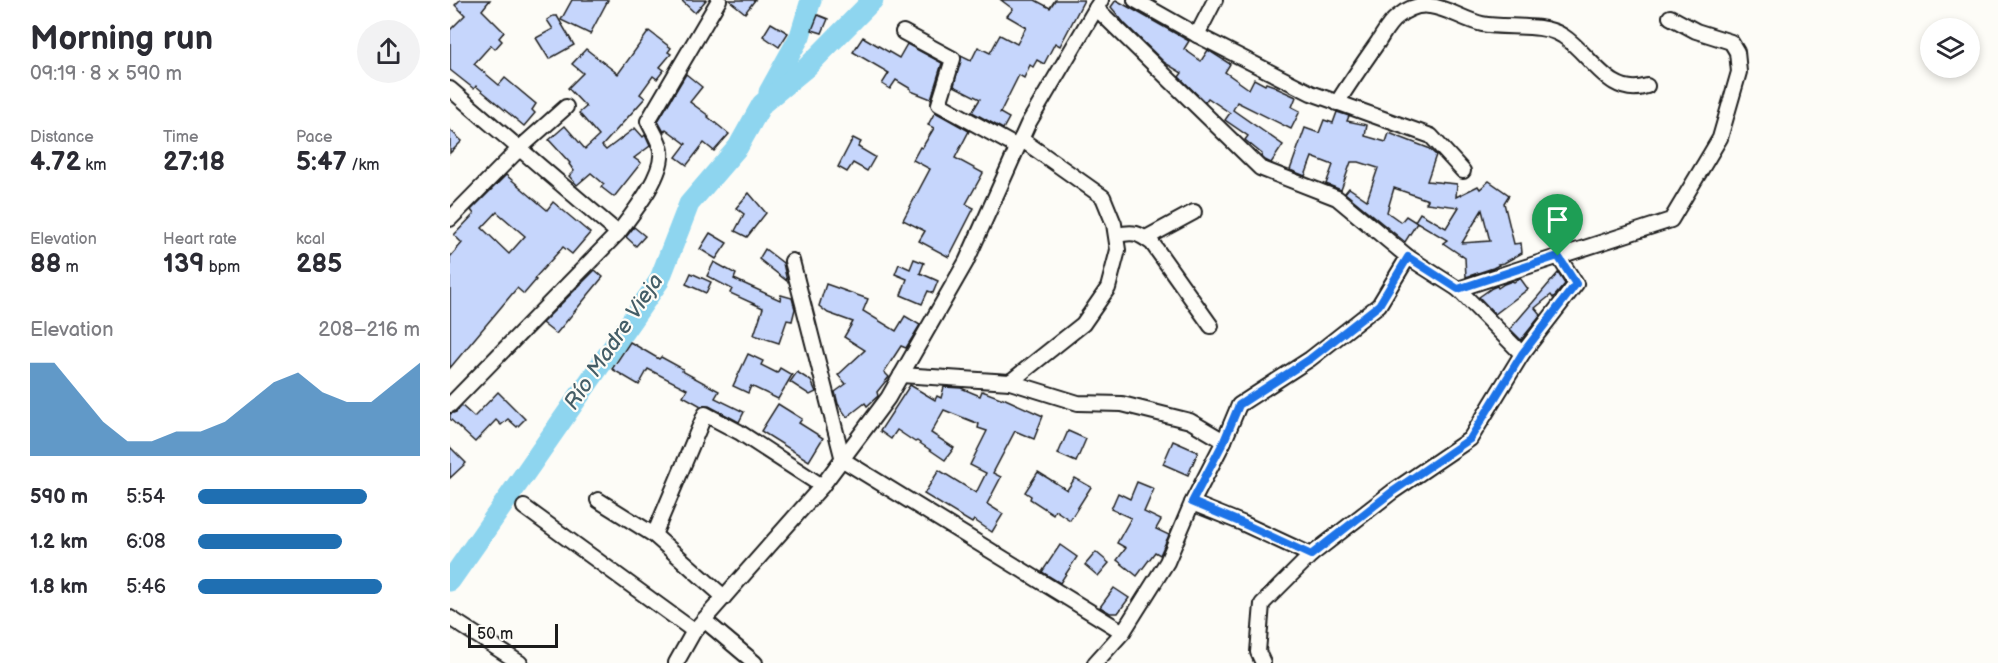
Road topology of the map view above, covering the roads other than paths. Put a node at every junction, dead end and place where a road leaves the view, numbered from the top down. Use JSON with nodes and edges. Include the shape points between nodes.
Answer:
{"nodes":[{"id":1,"x":719,"y":0,"type":"edge"},
{"id":2,"x":1135,"y":0,"type":"edge"},
{"id":3,"x":1215,"y":0,"type":"edge"},
{"id":4,"x":1098,"y":4,"type":"edge"},
{"id":5,"x":1670,"y":17,"type":"dead end"},
{"id":6,"x":903,"y":32,"type":"dead end"},
{"id":7,"x":1197,"y":35,"type":"junction"},
{"id":8,"x":1647,"y":86,"type":"dead end"},
{"id":9,"x":450,"y":88,"type":"edge"},
{"id":10,"x":1336,"y":103,"type":"junction"},
{"id":11,"x":566,"y":107,"type":"dead end"},
{"id":12,"x":1019,"y":143,"type":"junction"},
{"id":13,"x":520,"y":148,"type":"junction"},
{"id":14,"x":1463,"y":171,"type":"dead end"},
{"id":15,"x":1194,"y":212,"type":"dead end"},
{"id":16,"x":450,"y":219,"type":"edge"},
{"id":17,"x":618,"y":233,"type":"junction"},
{"id":18,"x":1117,"y":235,"type":"junction"},
{"id":19,"x":1146,"y":238,"type":"junction"},
{"id":20,"x":1558,"y":256,"type":"junction"},
{"id":21,"x":1408,"y":257,"type":"junction"},
{"id":22,"x":792,"y":261,"type":"dead end"},
{"id":23,"x":1458,"y":289,"type":"junction"},
{"id":24,"x":1211,"y":326,"type":"dead end"},
{"id":25,"x":1522,"y":354,"type":"junction"},
{"id":26,"x":901,"y":375,"type":"junction"},
{"id":27,"x":1010,"y":382,"type":"junction"},
{"id":28,"x":450,"y":405,"type":"edge"},
{"id":29,"x":1224,"y":441,"type":"junction"},
{"id":30,"x":843,"y":460,"type":"junction"},
{"id":31,"x":822,"y":486,"type":"junction"},
{"id":32,"x":598,"y":500,"type":"dead end"},
{"id":33,"x":1192,"y":502,"type":"junction"},
{"id":34,"x":524,"y":507,"type":"dead end"},
{"id":35,"x":654,"y":536,"type":"junction"},
{"id":36,"x":1311,"y":555,"type":"junction"},
{"id":37,"x":724,"y":597,"type":"junction"},
{"id":38,"x":450,"y":618,"type":"edge"},
{"id":39,"x":704,"y":620,"type":"junction"},
{"id":40,"x":694,"y":631,"type":"junction"},
{"id":41,"x":1123,"y":632,"type":"junction"},
{"id":42,"x":520,"y":663,"type":"edge"},
{"id":43,"x":676,"y":663,"type":"edge"},
{"id":44,"x":755,"y":663,"type":"edge"},
{"id":45,"x":1095,"y":663,"type":"edge"},
{"id":46,"x":1263,"y":663,"type":"edge"}],
"edges":[{"from":1,"to":17,"type":"street","via":[[648,121],[661,148],[662,162]]},
{"from":2,"to":7,"type":"street"},
{"from":3,"to":7,"type":"street"},
{"from":4,"to":12,"type":"street"},
{"from":4,"to":21,"type":"street","via":[[1260,168],[1337,198]]},
{"from":5,"to":20,"type":"street","via":[[1696,31],[1731,42],[1736,48],[1739,72],[1719,138],[1671,220]]},
{"from":6,"to":12,"type":"street","via":[[953,59],[939,104]]},
{"from":7,"to":10,"type":"street"},
{"from":8,"to":10,"type":"street","via":[[1628,89],[1614,82],[1567,38],[1554,31],[1485,24],[1425,5],[1410,8],[1388,25]]},
{"from":9,"to":13,"type":"street"},
{"from":10,"to":14,"type":"street","via":[[1431,135]]},
{"from":11,"to":13,"type":"street"},
{"from":12,"to":18,"type":"street","via":[[1103,197]]},
{"from":12,"to":26,"type":"street","via":[[966,262]]},
{"from":13,"to":16,"type":"street"},
{"from":13,"to":17,"type":"street"},
{"from":15,"to":19,"type":"street"},
{"from":17,"to":28,"type":"street"},
{"from":18,"to":19,"type":"street","via":[[1129,232]]},
{"from":18,"to":27,"type":"street","via":[[1118,250],[1108,288],[1083,324]]},
{"from":19,"to":24,"type":"street"},
{"from":20,"to":23,"type":"street"},
{"from":20,"to":25,"type":"street","via":[[1576,284]]},
{"from":21,"to":23,"type":"street"},
{"from":21,"to":29,"type":"street","via":[[1379,305],[1310,359],[1239,405]]},
{"from":22,"to":30,"type":"street"},
{"from":23,"to":25,"type":"street"},
{"from":25,"to":36,"type":"street","via":[[1470,439],[1392,492]]},
{"from":26,"to":27,"type":"street"},
{"from":26,"to":30,"type":"street"},
{"from":27,"to":29,"type":"street","via":[[1078,403],[1122,404],[1190,421]]},
{"from":29,"to":33,"type":"street"},
{"from":30,"to":31,"type":"street"},
{"from":30,"to":41,"type":"street"},
{"from":31,"to":35,"type":"street","via":[[705,414]]},
{"from":31,"to":37,"type":"street"},
{"from":32,"to":35,"type":"street"},
{"from":33,"to":36,"type":"street"},
{"from":33,"to":41,"type":"street","via":[[1167,562]]},
{"from":34,"to":40,"type":"street"},
{"from":35,"to":37,"type":"street"},
{"from":36,"to":46,"type":"street","via":[[1262,604],[1258,652]]},
{"from":37,"to":39,"type":"street"},
{"from":38,"to":42,"type":"street"},
{"from":39,"to":40,"type":"street"},
{"from":39,"to":44,"type":"street"},
{"from":40,"to":43,"type":"street"},
{"from":41,"to":45,"type":"street"}]}
